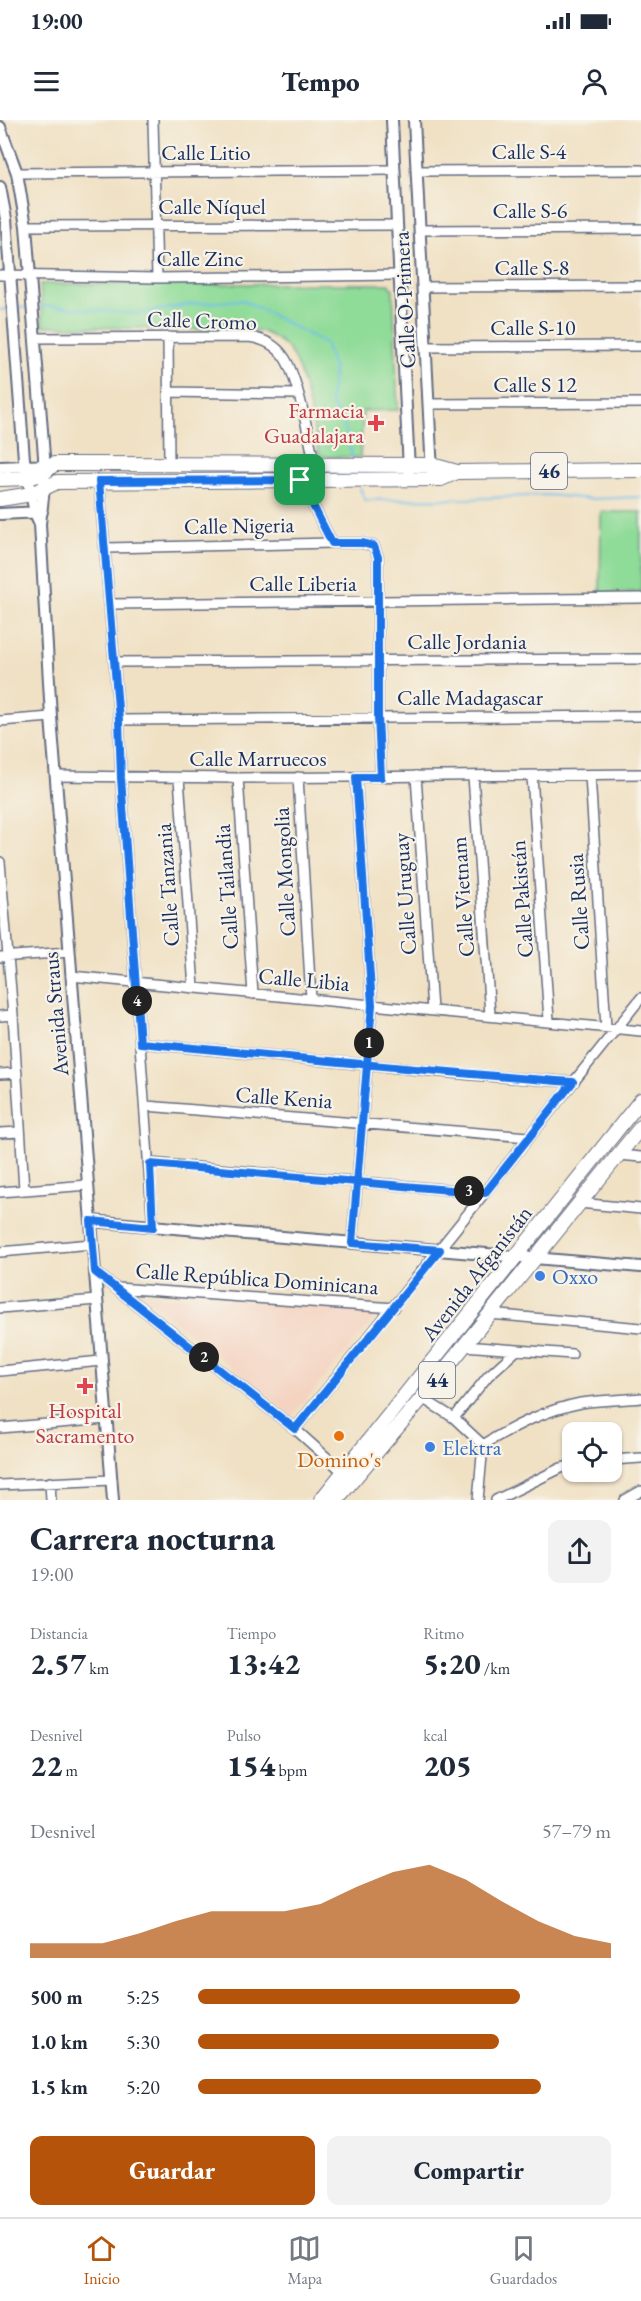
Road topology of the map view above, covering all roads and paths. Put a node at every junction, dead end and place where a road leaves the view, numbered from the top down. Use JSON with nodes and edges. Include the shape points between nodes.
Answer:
{"nodes":[{"id":1,"x":153,"y":120,"type":"edge"},
{"id":2,"x":392,"y":120,"type":"edge"},
{"id":3,"x":414,"y":120,"type":"edge"},
{"id":4,"x":0,"y":127,"type":"edge"},
{"id":5,"x":394,"y":170,"type":"junction"},
{"id":6,"x":641,"y":170,"type":"edge"},
{"id":7,"x":154,"y":171,"type":"junction"},
{"id":8,"x":417,"y":171,"type":"junction"},
{"id":9,"x":18,"y":173,"type":"junction"},
{"id":10,"x":0,"y":187,"type":"edge"},
{"id":11,"x":3,"y":219,"type":"edge"},
{"id":12,"x":156,"y":225,"type":"junction"},
{"id":13,"x":397,"y":225,"type":"junction"},
{"id":14,"x":26,"y":226,"type":"junction"},
{"id":15,"x":641,"y":229,"type":"edge"},
{"id":16,"x":420,"y":230,"type":"junction"},
{"id":17,"x":5,"y":275,"type":"edge"},
{"id":18,"x":30,"y":275,"type":"junction"},
{"id":19,"x":399,"y":275,"type":"junction"},
{"id":20,"x":157,"y":278,"type":"junction"},
{"id":21,"x":641,"y":286,"type":"edge"},
{"id":22,"x":423,"y":287,"type":"junction"},
{"id":23,"x":168,"y":337,"type":"junction"},
{"id":24,"x":35,"y":338,"type":"junction"},
{"id":25,"x":641,"y":346,"type":"edge"},
{"id":26,"x":425,"y":347,"type":"junction"},
{"id":27,"x":168,"y":392,"type":"junction"},
{"id":28,"x":297,"y":394,"type":"junction"},
{"id":29,"x":430,"y":404,"type":"junction"},
{"id":30,"x":641,"y":404,"type":"edge"},
{"id":31,"x":169,"y":464,"type":"junction"},
{"id":32,"x":315,"y":465,"type":"junction"},
{"id":33,"x":0,"y":467,"type":"edge"},
{"id":34,"x":47,"y":467,"type":"junction"},
{"id":35,"x":641,"y":470,"type":"edge"},
{"id":36,"x":27,"y":472,"type":"junction"},
{"id":37,"x":409,"y":472,"type":"junction"},
{"id":38,"x":432,"y":472,"type":"junction"},
{"id":39,"x":0,"y":479,"type":"edge"},
{"id":40,"x":300,"y":480,"type":"junction"},
{"id":41,"x":99,"y":481,"type":"junction"},
{"id":42,"x":38,"y":491,"type":"junction"},
{"id":43,"x":0,"y":499,"type":"edge"},
{"id":44,"x":39,"y":512,"type":"junction"},
{"id":45,"x":0,"y":514,"type":"edge"},
{"id":46,"x":332,"y":543,"type":"junction"},
{"id":47,"x":106,"y":548,"type":"junction"},
{"id":48,"x":641,"y":598,"type":"edge"},
{"id":49,"x":378,"y":602,"type":"junction"},
{"id":50,"x":110,"y":604,"type":"junction"},
{"id":51,"x":641,"y":659,"type":"edge"},
{"id":52,"x":377,"y":661,"type":"junction"},
{"id":53,"x":114,"y":662,"type":"junction"},
{"id":54,"x":641,"y":716,"type":"edge"},
{"id":55,"x":51,"y":717,"type":"junction"},
{"id":56,"x":378,"y":717,"type":"junction"},
{"id":57,"x":119,"y":720,"type":"junction"},
{"id":58,"x":0,"y":721,"type":"edge"},
{"id":59,"x":641,"y":774,"type":"edge"},
{"id":60,"x":590,"y":775,"type":"junction"},
{"id":61,"x":56,"y":776,"type":"junction"},
{"id":62,"x":416,"y":776,"type":"junction"},
{"id":63,"x":473,"y":776,"type":"junction"},
{"id":64,"x":532,"y":776,"type":"junction"},
{"id":65,"x":298,"y":777,"type":"junction"},
{"id":66,"x":356,"y":777,"type":"junction"},
{"id":67,"x":381,"y":777,"type":"junction"},
{"id":68,"x":121,"y":778,"type":"junction"},
{"id":69,"x":179,"y":778,"type":"junction"},
{"id":70,"x":238,"y":778,"type":"junction"},
{"id":71,"x":0,"y":862,"type":"edge"},
{"id":72,"x":2,"y":897,"type":"edge"},
{"id":73,"x":69,"y":952,"type":"junction"},
{"id":74,"x":4,"y":957,"type":"edge"},
{"id":75,"x":71,"y":976,"type":"junction"},
{"id":76,"x":136,"y":983,"type":"junction"},
{"id":77,"x":194,"y":988,"type":"junction"},
{"id":78,"x":253,"y":994,"type":"junction"},
{"id":79,"x":641,"y":998,"type":"edge"},
{"id":80,"x":311,"y":999,"type":"junction"},
{"id":81,"x":372,"y":1005,"type":"junction"},
{"id":82,"x":432,"y":1010,"type":"junction"},
{"id":83,"x":13,"y":1015,"type":"junction"},
{"id":84,"x":490,"y":1015,"type":"junction"},
{"id":85,"x":0,"y":1016,"type":"edge"},
{"id":86,"x":549,"y":1020,"type":"junction"},
{"id":87,"x":611,"y":1027,"type":"junction"},
{"id":88,"x":641,"y":1031,"type":"edge"},
{"id":89,"x":140,"y":1043,"type":"junction"},
{"id":90,"x":367,"y":1064,"type":"junction"},
{"id":91,"x":17,"y":1073,"type":"junction"},
{"id":92,"x":0,"y":1074,"type":"edge"},
{"id":93,"x":573,"y":1082,"type":"junction"},
{"id":94,"x":641,"y":1100,"type":"edge"},
{"id":95,"x":146,"y":1106,"type":"junction"},
{"id":96,"x":362,"y":1122,"type":"junction"},
{"id":97,"x":641,"y":1128,"type":"edge"},
{"id":98,"x":20,"y":1132,"type":"junction"},
{"id":99,"x":0,"y":1133,"type":"edge"},
{"id":100,"x":528,"y":1137,"type":"junction"},
{"id":101,"x":619,"y":1155,"type":"junction"},
{"id":102,"x":641,"y":1157,"type":"edge"},
{"id":103,"x":150,"y":1164,"type":"junction"},
{"id":104,"x":357,"y":1182,"type":"junction"},
{"id":105,"x":88,"y":1185,"type":"junction"},
{"id":106,"x":24,"y":1189,"type":"junction"},
{"id":107,"x":0,"y":1192,"type":"edge"},
{"id":108,"x":485,"y":1193,"type":"junction"},
{"id":109,"x":579,"y":1203,"type":"junction"},
{"id":110,"x":641,"y":1209,"type":"edge"},
{"id":111,"x":91,"y":1221,"type":"junction"},
{"id":112,"x":153,"y":1227,"type":"junction"},
{"id":113,"x":352,"y":1243,"type":"junction"},
{"id":114,"x":92,"y":1244,"type":"junction"},
{"id":115,"x":440,"y":1250,"type":"junction"},
{"id":116,"x":0,"y":1252,"type":"edge"},
{"id":117,"x":515,"y":1256,"type":"junction"},
{"id":118,"x":535,"y":1257,"type":"junction"},
{"id":119,"x":641,"y":1267,"type":"edge"},
{"id":120,"x":95,"y":1272,"type":"junction"},
{"id":121,"x":117,"y":1287,"type":"junction"},
{"id":122,"x":97,"y":1300,"type":"junction"},
{"id":123,"x":0,"y":1308,"type":"edge"},
{"id":124,"x":394,"y":1308,"type":"junction"},
{"id":125,"x":490,"y":1314,"type":"junction"},
{"id":126,"x":641,"y":1328,"type":"edge"},
{"id":127,"x":464,"y":1346,"type":"junction"},
{"id":128,"x":517,"y":1350,"type":"junction"},
{"id":129,"x":572,"y":1354,"type":"dead end"},
{"id":130,"x":101,"y":1361,"type":"junction"},
{"id":131,"x":0,"y":1371,"type":"edge"},
{"id":132,"x":422,"y":1398,"type":"junction"},
{"id":133,"x":641,"y":1398,"type":"edge"},
{"id":134,"x":454,"y":1418,"type":"junction"},
{"id":135,"x":106,"y":1419,"type":"junction"},
{"id":136,"x":0,"y":1428,"type":"edge"},
{"id":137,"x":295,"y":1429,"type":"junction"},
{"id":138,"x":483,"y":1445,"type":"junction"},
{"id":139,"x":641,"y":1458,"type":"edge"},
{"id":140,"x":622,"y":1459,"type":"edge"},
{"id":141,"x":562,"y":1468,"type":"edge"},
{"id":142,"x":343,"y":1472,"type":"junction"},
{"id":143,"x":112,"y":1480,"type":"junction"},
{"id":144,"x":51,"y":1482,"type":"junction"},
{"id":145,"x":0,"y":1485,"type":"edge"},
{"id":146,"x":641,"y":1491,"type":"edge"},
{"id":147,"x":51,"y":1500,"type":"edge"},
{"id":148,"x":113,"y":1500,"type":"edge"},
{"id":149,"x":321,"y":1500,"type":"edge"},
{"id":150,"x":336,"y":1500,"type":"edge"},
{"id":151,"x":478,"y":1500,"type":"edge"},
{"id":152,"x":496,"y":1500,"type":"edge"},
{"id":153,"x":625,"y":1500,"type":"edge"}],
"edges":[{"from":1,"to":7,"type":"street"},
{"from":2,"to":5,"type":"street","name":"Calle O-Primera"},
{"from":3,"to":8,"type":"street","name":"Calle O-Primera"},
{"from":4,"to":9,"type":"street"},
{"from":5,"to":7,"type":"street","name":"Calle Litio"},
{"from":5,"to":13,"type":"street","name":"Calle O-Primera"},
{"from":6,"to":8,"type":"street","name":"Calle S-4"},
{"from":7,"to":9,"type":"street","name":"Calle Litio"},
{"from":7,"to":12,"type":"street"},
{"from":8,"to":16,"type":"street","name":"Calle O-Primera"},
{"from":9,"to":14,"type":"street"},
{"from":10,"to":11,"type":"street"},
{"from":11,"to":17,"type":"street"},
{"from":12,"to":13,"type":"street","name":"Calle Níquel"},
{"from":12,"to":14,"type":"street","name":"Calle Níquel"},
{"from":12,"to":20,"type":"street"},
{"from":13,"to":19,"type":"street","name":"Calle O-Primera"},
{"from":14,"to":18,"type":"street"},
{"from":15,"to":16,"type":"street","name":"Calle S-6"},
{"from":16,"to":22,"type":"street","name":"Calle O-Primera"},
{"from":17,"to":18,"type":"street","name":"Calle Zinc"},
{"from":17,"to":36,"type":"street","via":[[11,297]]},
{"from":18,"to":20,"type":"street","name":"Calle Zinc"},
{"from":18,"to":24,"type":"street"},
{"from":19,"to":20,"type":"street","name":"Calle Zinc"},
{"from":19,"to":37,"type":"street","name":"Calle O-Primera"},
{"from":21,"to":22,"type":"street","name":"Calle S-8"},
{"from":22,"to":26,"type":"street","name":"Calle O-Primera"},
{"from":23,"to":24,"type":"street","name":"Calle Cromo"},
{"from":23,"to":27,"type":"street"},
{"from":23,"to":28,"type":"street","name":"Calle Cromo","via":[[249,337],[266,341],[290,366]]},
{"from":24,"to":34,"type":"street"},
{"from":25,"to":26,"type":"street","name":"Calle S-10"},
{"from":26,"to":29,"type":"street","name":"Calle O-Primera"},
{"from":27,"to":28,"type":"street"},
{"from":27,"to":31,"type":"street"},
{"from":28,"to":32,"type":"street","name":"Calle Cromo"},
{"from":29,"to":30,"type":"street","name":"Calle S 12"},
{"from":29,"to":38,"type":"street","name":"Calle O-Primera"},
{"from":31,"to":32,"type":"main road","number":"46"},
{"from":31,"to":34,"type":"main road","number":"46"},
{"from":32,"to":37,"type":"main road","number":"46"},
{"from":33,"to":36,"type":"street"},
{"from":34,"to":36,"type":"main road","number":"46"},
{"from":34,"to":42,"type":"street"},
{"from":35,"to":38,"type":"main road","number":"46","via":[[457,472],[441,479]]},
{"from":36,"to":39,"type":"main road","number":"46"},
{"from":36,"to":42,"type":"street"},
{"from":37,"to":38,"type":"main road","number":"46"},
{"from":37,"to":40,"type":"main road","number":"46"},
{"from":40,"to":41,"type":"main road","number":"46"},
{"from":40,"to":46,"type":"street"},
{"from":41,"to":42,"type":"main road","number":"46","via":[[57,482]]},
{"from":41,"to":47,"type":"street"},
{"from":42,"to":43,"type":"main road","number":"46"},
{"from":42,"to":44,"type":"street","name":"Avenida Straus"},
{"from":44,"to":45,"type":"street"},
{"from":44,"to":55,"type":"street","name":"Avenida Straus"},
{"from":46,"to":47,"type":"street","name":"Calle Nigeria"},
{"from":46,"to":49,"type":"street","name":"Calle Nigeria","via":[[374,546],[378,557]]},
{"from":47,"to":50,"type":"street"},
{"from":48,"to":49,"type":"street","name":"Calle Liberia"},
{"from":49,"to":50,"type":"street","name":"Calle Liberia"},
{"from":49,"to":52,"type":"street"},
{"from":50,"to":53,"type":"street"},
{"from":51,"to":52,"type":"street","name":"Calle Jordania"},
{"from":52,"to":53,"type":"street","name":"Calle Jordania"},
{"from":52,"to":56,"type":"street"},
{"from":53,"to":57,"type":"street"},
{"from":54,"to":56,"type":"street","name":"Calle Madagascar"},
{"from":55,"to":58,"type":"street"},
{"from":55,"to":61,"type":"street","name":"Avenida Straus"},
{"from":56,"to":57,"type":"street","name":"Calle Madagascar"},
{"from":56,"to":67,"type":"street"},
{"from":57,"to":68,"type":"street"},
{"from":59,"to":60,"type":"street","name":"Calle Marruecos"},
{"from":60,"to":64,"type":"street","name":"Calle Marruecos"},
{"from":60,"to":87,"type":"street","name":"Calle Rusia"},
{"from":61,"to":68,"type":"street","name":"Calle Marruecos"},
{"from":61,"to":73,"type":"street","name":"Avenida Straus"},
{"from":62,"to":63,"type":"street","name":"Calle Marruecos"},
{"from":62,"to":67,"type":"street","name":"Calle Marruecos"},
{"from":62,"to":82,"type":"street","name":"Calle Uruguay"},
{"from":63,"to":64,"type":"street","name":"Calle Marruecos"},
{"from":63,"to":84,"type":"street","name":"Calle Vietnam"},
{"from":64,"to":86,"type":"street","name":"Calle Pakistán"},
{"from":65,"to":66,"type":"street","name":"Calle Marruecos"},
{"from":65,"to":70,"type":"street","name":"Calle Marruecos"},
{"from":65,"to":80,"type":"street","name":"Calle Mongolia"},
{"from":66,"to":67,"type":"street","name":"Calle Marruecos"},
{"from":66,"to":81,"type":"street"},
{"from":68,"to":69,"type":"street","name":"Calle Marruecos"},
{"from":68,"to":76,"type":"street"},
{"from":69,"to":70,"type":"street","name":"Calle Marruecos"},
{"from":69,"to":77,"type":"street","name":"Calle Tanzania"},
{"from":70,"to":78,"type":"street","name":"Calle Tailandia"},
{"from":71,"to":72,"type":"street"},
{"from":72,"to":74,"type":"street"},
{"from":73,"to":74,"type":"street"},
{"from":73,"to":75,"type":"street","name":"Avenida Straus"},
{"from":74,"to":83,"type":"street"},
{"from":75,"to":76,"type":"street","name":"Calle Libia"},
{"from":75,"to":105,"type":"street","name":"Avenida Straus"},
{"from":76,"to":77,"type":"street","name":"Calle Libia"},
{"from":76,"to":89,"type":"street"},
{"from":77,"to":78,"type":"street","name":"Calle Libia"},
{"from":78,"to":80,"type":"street","name":"Calle Libia"},
{"from":79,"to":87,"type":"street"},
{"from":80,"to":81,"type":"street","name":"Calle Libia"},
{"from":81,"to":82,"type":"street","name":"Calle Libia"},
{"from":81,"to":90,"type":"street"},
{"from":82,"to":84,"type":"street","name":"Calle Libia"},
{"from":83,"to":85,"type":"street"},
{"from":83,"to":91,"type":"street"},
{"from":84,"to":86,"type":"street","name":"Calle Libia"},
{"from":86,"to":87,"type":"street","name":"Calle Libia"},
{"from":87,"to":88,"type":"street","name":"Calle Libia"},
{"from":87,"to":93,"type":"street"},
{"from":89,"to":90,"type":"street"},
{"from":89,"to":95,"type":"street"},
{"from":90,"to":93,"type":"street"},
{"from":90,"to":96,"type":"street"},
{"from":91,"to":92,"type":"street"},
{"from":91,"to":98,"type":"street"},
{"from":93,"to":100,"type":"street"},
{"from":94,"to":117,"type":"main road","name":"Avenida Afganistán","number":"44"},
{"from":95,"to":96,"type":"street","name":"Calle Kenia"},
{"from":95,"to":103,"type":"street"},
{"from":96,"to":100,"type":"street","name":"Calle Kenia"},
{"from":96,"to":104,"type":"street"},
{"from":97,"to":101,"type":"main road","name":"Avenida Afganistán","number":"44"},
{"from":98,"to":99,"type":"street"},
{"from":98,"to":106,"type":"street"},
{"from":100,"to":108,"type":"street"},
{"from":101,"to":102,"type":"street"},
{"from":101,"to":109,"type":"main road","name":"Avenida Afganistán","number":"44"},
{"from":103,"to":104,"type":"street"},
{"from":103,"to":112,"type":"street"},
{"from":104,"to":108,"type":"street"},
{"from":104,"to":113,"type":"street"},
{"from":105,"to":106,"type":"street"},
{"from":105,"to":111,"type":"street","name":"Avenida Straus"},
{"from":106,"to":107,"type":"street"},
{"from":108,"to":115,"type":"street"},
{"from":109,"to":110,"type":"street"},
{"from":109,"to":118,"type":"main road","name":"Avenida Afganistán","number":"44"},
{"from":111,"to":112,"type":"street"},
{"from":111,"to":114,"type":"street","name":"Avenida Straus"},
{"from":112,"to":113,"type":"street"},
{"from":113,"to":115,"type":"street"},
{"from":114,"to":116,"type":"street"},
{"from":114,"to":120,"type":"street","name":"Avenida Straus"},
{"from":115,"to":117,"type":"street"},
{"from":115,"to":124,"type":"street"},
{"from":117,"to":118,"type":"street"},
{"from":117,"to":142,"type":"main road","name":"Avenida Afganistán","number":"44"},
{"from":118,"to":119,"type":"street"},
{"from":118,"to":125,"type":"main road","name":"Avenida Afganistán","number":"44"},
{"from":120,"to":121,"type":"street"},
{"from":120,"to":122,"type":"street","name":"Avenida Straus"},
{"from":121,"to":124,"type":"street","name":"Calle República Dominicana"},
{"from":121,"to":137,"type":"street"},
{"from":122,"to":123,"type":"street"},
{"from":122,"to":130,"type":"street","name":"Avenida Straus"},
{"from":124,"to":137,"type":"street"},
{"from":125,"to":126,"type":"street"},
{"from":125,"to":127,"type":"main road","name":"Avenida Afganistán","number":"44"},
{"from":127,"to":128,"type":"street"},
{"from":127,"to":132,"type":"main road","name":"Avenida Afganistán","number":"44"},
{"from":128,"to":129,"type":"street"},
{"from":128,"to":134,"type":"street","via":[[488,1376]]},
{"from":130,"to":131,"type":"street"},
{"from":130,"to":135,"type":"street","name":"Avenida Straus"},
{"from":132,"to":134,"type":"street"},
{"from":132,"to":150,"type":"main road","name":"Avenida Afganistán","number":"44"},
{"from":133,"to":138,"type":"street","via":[[582,1403],[551,1411],[521,1422]]},
{"from":134,"to":138,"type":"street"},
{"from":135,"to":136,"type":"street"},
{"from":135,"to":143,"type":"street","name":"Avenida Straus"},
{"from":137,"to":142,"type":"street"},
{"from":138,"to":151,"type":"street"},
{"from":139,"to":140,"type":"street"},
{"from":141,"to":152,"type":"street"},
{"from":142,"to":149,"type":"main road","name":"Avenida Afganistán","number":"44"},
{"from":143,"to":144,"type":"street"},
{"from":143,"to":148,"type":"street","name":"Avenida Straus"},
{"from":144,"to":145,"type":"street"},
{"from":144,"to":147,"type":"street"},
{"from":146,"to":153,"type":"street"}]}
